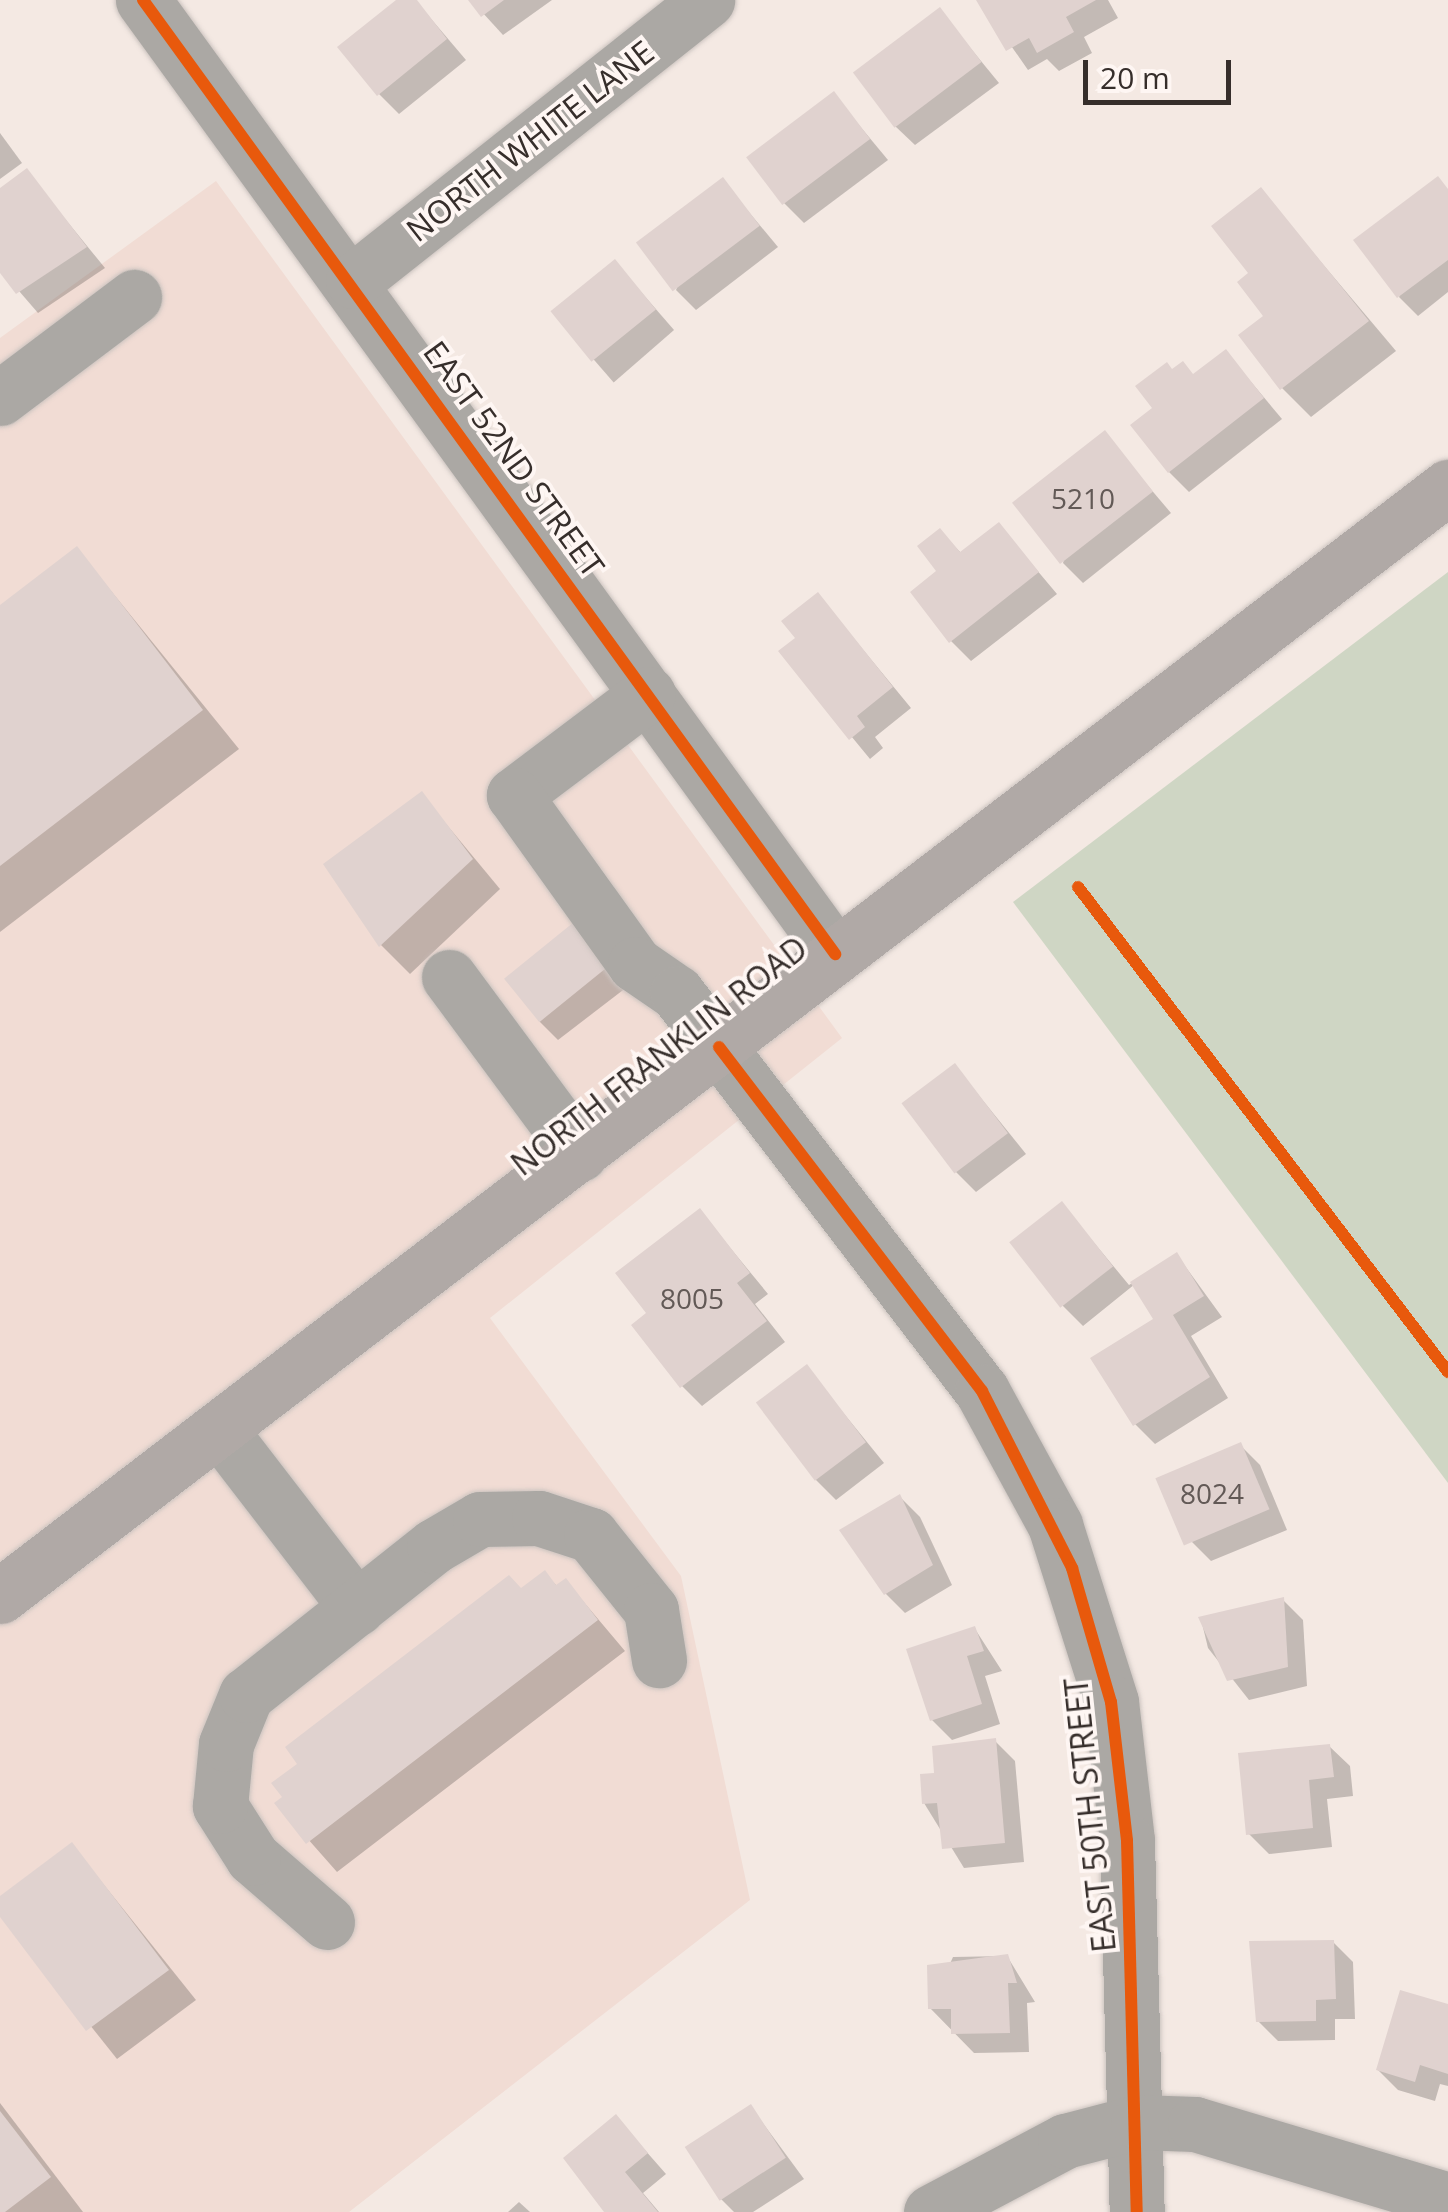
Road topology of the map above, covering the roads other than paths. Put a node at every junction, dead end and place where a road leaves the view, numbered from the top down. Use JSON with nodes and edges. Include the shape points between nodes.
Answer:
{"nodes":[{"id":1,"x":144,"y":0,"type":"edge"},
{"id":2,"x":707,"y":0,"type":"edge"},
{"id":3,"x":353,"y":282,"type":"junction"},
{"id":4,"x":134,"y":297,"type":"dead end"},
{"id":5,"x":0,"y":398,"type":"edge"},
{"id":6,"x":1448,"y":487,"type":"edge"},
{"id":7,"x":648,"y":694,"type":"junction"},
{"id":8,"x":835,"y":954,"type":"junction"},
{"id":9,"x":449,"y":977,"type":"dead end"},
{"id":10,"x":719,"y":1047,"type":"junction"},
{"id":11,"x":580,"y":1154,"type":"junction"},
{"id":12,"x":219,"y":1429,"type":"junction"},
{"id":13,"x":0,"y":1596,"type":"edge"},
{"id":14,"x":357,"y":1608,"type":"junction"},
{"id":15,"x":659,"y":1660,"type":"dead end"},
{"id":16,"x":327,"y":1922,"type":"dead end"},
{"id":17,"x":1138,"y":2122,"type":"junction"},
{"id":18,"x":1448,"y":2200,"type":"edge"},
{"id":19,"x":930,"y":2212,"type":"edge"},
{"id":20,"x":1137,"y":2212,"type":"edge"}],
"edges":[{"from":1,"to":3,"type":"street","name":"EAST 52ND STREET"},
{"from":2,"to":3,"type":"street","name":"NORTH WHITE LANE"},
{"from":3,"to":7,"type":"street","name":"EAST 52ND STREET"},
{"from":4,"to":5,"type":"street"},
{"from":6,"to":8,"type":"main road","name":"NORTH FRANKLIN ROAD"},
{"from":7,"to":8,"type":"street","name":"EAST 52ND STREET"},
{"from":7,"to":10,"type":"street","name":"EAST 50TH STREET","via":[[514,795],[635,964],[677,993]]},
{"from":8,"to":10,"type":"main road","name":"NORTH FRANKLIN ROAD"},
{"from":9,"to":11,"type":"street"},
{"from":10,"to":11,"type":"main road","name":"NORTH FRANKLIN ROAD"},
{"from":10,"to":17,"type":"street","name":"EAST 50TH STREET","via":[[982,1391],[1072,1568],[1111,1702],[1127,1841]]},
{"from":11,"to":12,"type":"main road","name":"NORTH FRANKLIN ROAD"},
{"from":12,"to":13,"type":"main road","name":"NORTH FRANKLIN ROAD"},
{"from":12,"to":14,"type":"street"},
{"from":14,"to":15,"type":"street","via":[[480,1519],[539,1518],[591,1535],[651,1610]]},
{"from":14,"to":16,"type":"street","via":[[246,1695],[226,1744],[220,1806],[253,1858]]},
{"from":17,"to":18,"type":"street","via":[[1195,2124]]},
{"from":17,"to":19,"type":"street","via":[[1066,2141]]},
{"from":17,"to":20,"type":"street","name":"EAST 50TH STREET"}]}
